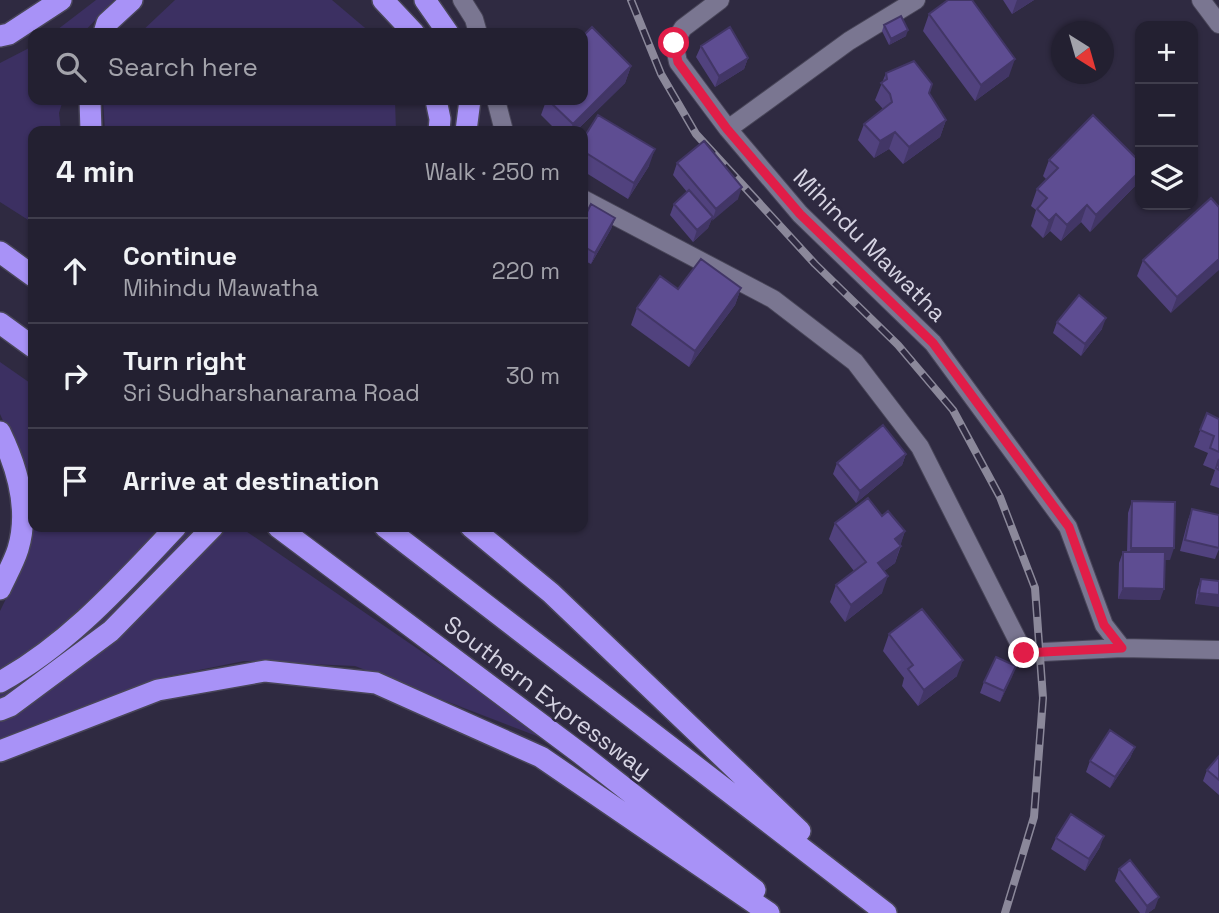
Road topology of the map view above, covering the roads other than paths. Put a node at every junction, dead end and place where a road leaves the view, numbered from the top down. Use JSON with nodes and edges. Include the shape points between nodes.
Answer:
{"nodes":[{"id":1,"x":61,"y":0,"type":"edge"},
{"id":2,"x":132,"y":0,"type":"edge"},
{"id":3,"x":383,"y":0,"type":"edge"},
{"id":4,"x":425,"y":0,"type":"edge"},
{"id":5,"x":462,"y":0,"type":"edge"},
{"id":6,"x":720,"y":0,"type":"edge"},
{"id":7,"x":916,"y":0,"type":"edge"},
{"id":8,"x":1201,"y":0,"type":"edge"},
{"id":9,"x":1219,"y":24,"type":"edge"},
{"id":10,"x":106,"y":28,"type":"edge"},
{"id":11,"x":409,"y":28,"type":"edge"},
{"id":12,"x":445,"y":28,"type":"edge"},
{"id":13,"x":477,"y":28,"type":"edge"},
{"id":14,"x":0,"y":36,"type":"edge"},
{"id":15,"x":90,"y":105,"type":"edge"},
{"id":16,"x":437,"y":105,"type":"edge"},
{"id":17,"x":469,"y":105,"type":"edge"},
{"id":18,"x":497,"y":105,"type":"edge"},
{"id":19,"x":91,"y":126,"type":"edge"},
{"id":20,"x":439,"y":126,"type":"edge"},
{"id":21,"x":467,"y":126,"type":"edge"},
{"id":22,"x":503,"y":126,"type":"edge"},
{"id":23,"x":727,"y":129,"type":"junction"},
{"id":24,"x":588,"y":202,"type":"edge"},
{"id":25,"x":0,"y":252,"type":"edge"},
{"id":26,"x":28,"y":272,"type":"edge"},
{"id":27,"x":0,"y":323,"type":"edge"},
{"id":28,"x":28,"y":343,"type":"edge"},
{"id":29,"x":0,"y":432,"type":"edge"},
{"id":30,"x":171,"y":532,"type":"edge"},
{"id":31,"x":207,"y":532,"type":"edge"},
{"id":32,"x":285,"y":532,"type":"edge"},
{"id":33,"x":391,"y":532,"type":"edge"},
{"id":34,"x":477,"y":532,"type":"edge"},
{"id":35,"x":0,"y":589,"type":"edge"},
{"id":36,"x":1122,"y":648,"type":"junction"},
{"id":37,"x":1219,"y":650,"type":"edge"},
{"id":38,"x":0,"y":682,"type":"edge"},
{"id":39,"x":0,"y":710,"type":"edge"},
{"id":40,"x":0,"y":751,"type":"edge"},
{"id":41,"x":769,"y":913,"type":"edge"},
{"id":42,"x":784,"y":913,"type":"edge"},
{"id":43,"x":885,"y":913,"type":"edge"}],
"edges":[{"from":1,"to":14,"type":"highway"},
{"from":2,"to":10,"type":"highway"},
{"from":3,"to":11,"type":"highway"},
{"from":4,"to":12,"type":"highway"},
{"from":5,"to":13,"type":"street"},
{"from":6,"to":23,"type":"street","name":"Mihindu Mawatha","via":[[683,27],[674,43],[678,62]]},
{"from":7,"to":23,"type":"street","via":[[849,41]]},
{"from":8,"to":9,"type":"street"},
{"from":15,"to":19,"type":"highway"},
{"from":16,"to":20,"type":"highway"},
{"from":17,"to":21,"type":"highway"},
{"from":18,"to":22,"type":"street"},
{"from":23,"to":36,"type":"street","name":"Mihindu Mawatha","via":[[800,214],[933,343],[1069,527],[1104,625]]},
{"from":24,"to":36,"type":"street","via":[[773,299],[855,362],[920,447],[1024,653]]},
{"from":25,"to":26,"type":"highway"},
{"from":27,"to":28,"type":"highway"},
{"from":29,"to":35,"type":"highway","via":[[14,461],[23,508],[19,548]]},
{"from":30,"to":38,"type":"highway","via":[[94,612],[37,662]]},
{"from":31,"to":39,"type":"highway","via":[[111,631]]},
{"from":32,"to":42,"type":"highway","name":"Southern Expressway"},
{"from":33,"to":43,"type":"highway","name":"Southern Expressway"},
{"from":34,"to":43,"type":"highway","via":[[551,593]]},
{"from":36,"to":37,"type":"street"},
{"from":40,"to":41,"type":"highway","via":[[171,688],[265,671],[376,683],[541,757]]}]}
